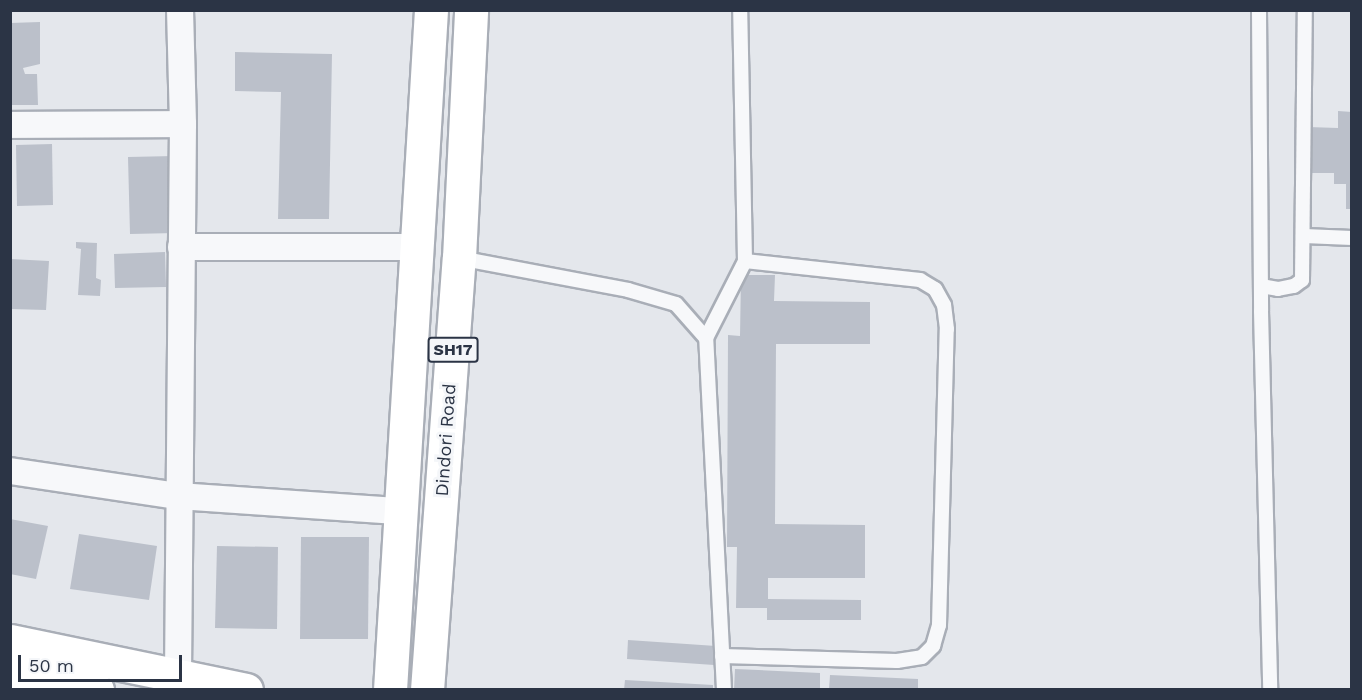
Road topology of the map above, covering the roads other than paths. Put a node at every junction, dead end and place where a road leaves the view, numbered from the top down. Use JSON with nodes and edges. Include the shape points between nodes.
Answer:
{"nodes":[{"id":1,"x":180,"y":10,"type":"edge"},
{"id":2,"x":431,"y":10,"type":"edge"},
{"id":3,"x":471,"y":10,"type":"edge"},
{"id":4,"x":740,"y":10,"type":"edge"},
{"id":5,"x":1259,"y":10,"type":"edge"},
{"id":6,"x":1305,"y":10,"type":"edge"},
{"id":7,"x":183,"y":124,"type":"junction"},
{"id":8,"x":10,"y":125,"type":"edge"},
{"id":9,"x":1304,"y":236,"type":"junction"},
{"id":10,"x":1352,"y":237,"type":"edge"},
{"id":11,"x":181,"y":247,"type":"junction"},
{"id":12,"x":417,"y":247,"type":"junction"},
{"id":13,"x":459,"y":258,"type":"junction"},
{"id":14,"x":745,"y":261,"type":"junction"},
{"id":15,"x":1261,"y":286,"type":"junction"},
{"id":16,"x":706,"y":338,"type":"junction"},
{"id":17,"x":10,"y":471,"type":"edge"},
{"id":18,"x":178,"y":496,"type":"junction"},
{"id":19,"x":400,"y":511,"type":"junction"},
{"id":20,"x":10,"y":641,"type":"edge"},
{"id":21,"x":722,"y":656,"type":"junction"},
{"id":22,"x":10,"y":672,"type":"edge"},
{"id":23,"x":178,"y":675,"type":"junction"},
{"id":24,"x":97,"y":690,"type":"edge"},
{"id":25,"x":246,"y":690,"type":"edge"},
{"id":26,"x":390,"y":690,"type":"edge"},
{"id":27,"x":427,"y":690,"type":"edge"},
{"id":28,"x":724,"y":690,"type":"edge"},
{"id":29,"x":1270,"y":690,"type":"edge"}],
"edges":[{"from":1,"to":7,"type":"street"},
{"from":2,"to":12,"type":"main road"},
{"from":3,"to":13,"type":"main road","name":"Dindori Road","number":"SH17"},
{"from":4,"to":14,"type":"lane"},
{"from":5,"to":15,"type":"lane"},
{"from":6,"to":9,"type":"lane"},
{"from":7,"to":8,"type":"street"},
{"from":7,"to":11,"type":"street"},
{"from":9,"to":10,"type":"lane"},
{"from":9,"to":15,"type":"lane","via":[[1302,280],[1278,289]]},
{"from":11,"to":12,"type":"street"},
{"from":11,"to":18,"type":"street"},
{"from":12,"to":19,"type":"main road"},
{"from":13,"to":16,"type":"lane","via":[[628,290],[676,304]]},
{"from":13,"to":27,"type":"main road","name":"Dindori Road","number":"SH17"},
{"from":14,"to":16,"type":"lane"},
{"from":14,"to":21,"type":"lane","via":[[920,280],[935,289],[944,305],[947,329],[939,625],[933,646],[922,657],[897,662]]},
{"from":15,"to":29,"type":"lane"},
{"from":16,"to":21,"type":"lane"},
{"from":17,"to":18,"type":"street"},
{"from":18,"to":19,"type":"street"},
{"from":18,"to":23,"type":"street"},
{"from":19,"to":26,"type":"main road"},
{"from":20,"to":23,"type":"main road"},
{"from":21,"to":28,"type":"lane"},
{"from":22,"to":24,"type":"main road"},
{"from":23,"to":25,"type":"main road"}]}
